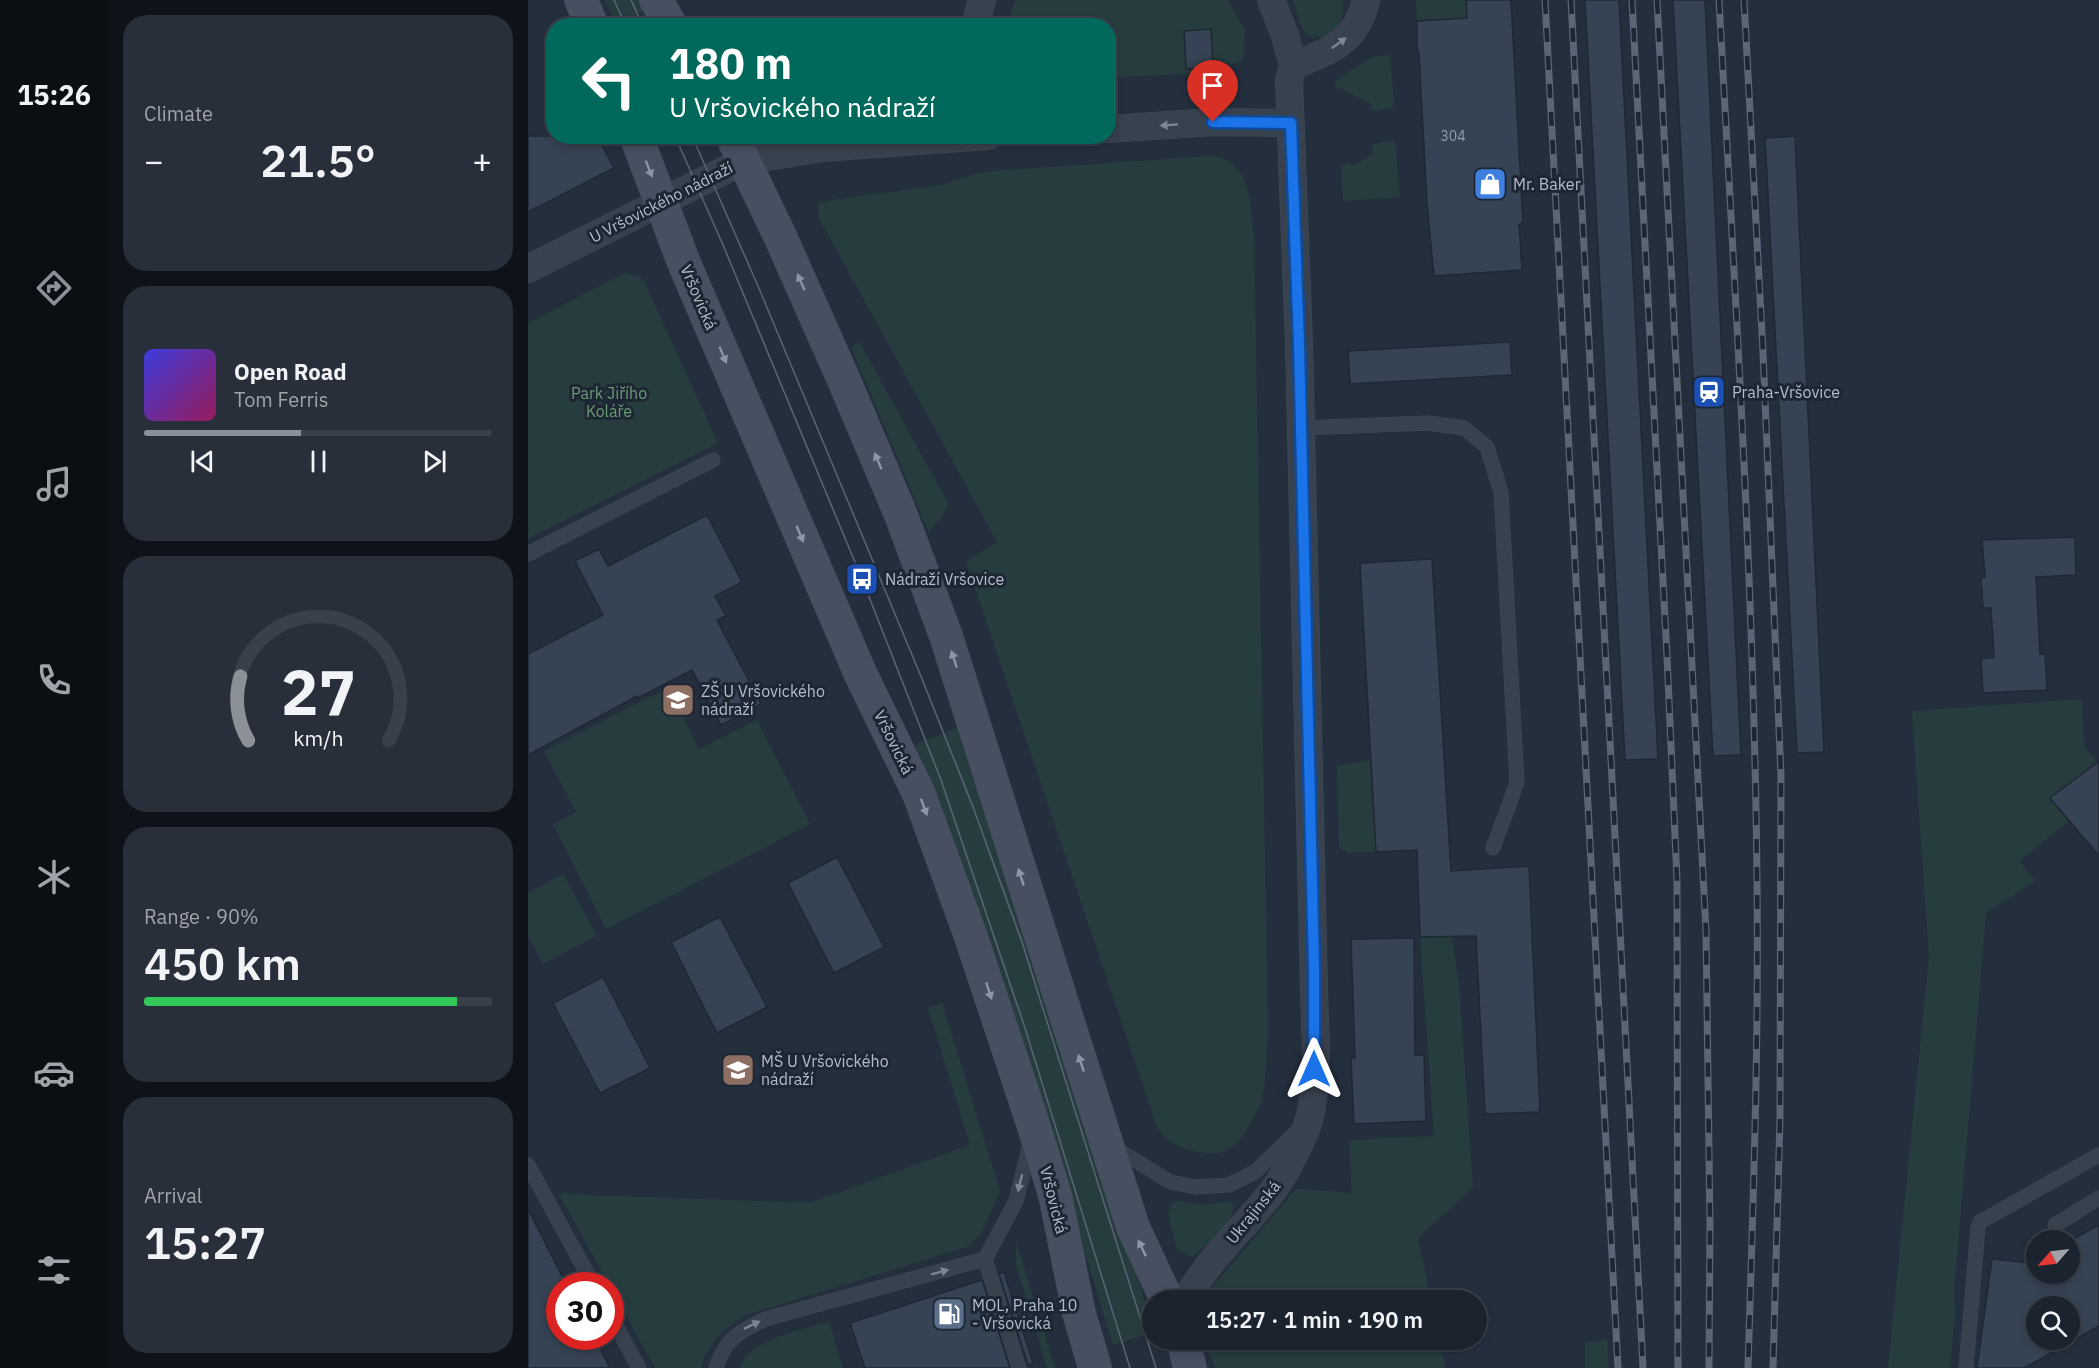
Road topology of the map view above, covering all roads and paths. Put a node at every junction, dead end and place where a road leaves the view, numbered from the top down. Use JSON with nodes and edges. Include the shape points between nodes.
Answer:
{"nodes":[{"id":1,"x":582,"y":0,"type":"edge"},
{"id":2,"x":656,"y":0,"type":"edge"},
{"id":3,"x":982,"y":0,"type":"edge"},
{"id":4,"x":1271,"y":0,"type":"edge"},
{"id":5,"x":1366,"y":0,"type":"edge"},
{"id":6,"x":589,"y":18,"type":"edge"},
{"id":7,"x":666,"y":18,"type":"edge"},
{"id":8,"x":977,"y":18,"type":"edge"},
{"id":9,"x":1293,"y":66,"type":"junction"},
{"id":10,"x":1291,"y":123,"type":"junction"},
{"id":11,"x":1116,"y":128,"type":"edge"},
{"id":12,"x":639,"y":144,"type":"edge"},
{"id":13,"x":870,"y":144,"type":"edge"},
{"id":14,"x":737,"y":149,"type":"edge"},
{"id":15,"x":661,"y":201,"type":"junction"},
{"id":16,"x":528,"y":269,"type":"edge"},
{"id":17,"x":1301,"y":428,"type":"junction"},
{"id":18,"x":713,"y":460,"type":"dead end"},
{"id":19,"x":528,"y":554,"type":"edge"},
{"id":20,"x":1493,"y":848,"type":"dead end"},
{"id":21,"x":1310,"y":1117,"type":"junction"},
{"id":22,"x":1034,"y":1126,"type":"junction"},
{"id":23,"x":1106,"y":1142,"type":"junction"},
{"id":24,"x":2099,"y":1155,"type":"edge"},
{"id":25,"x":528,"y":1165,"type":"edge"},
{"id":26,"x":2099,"y":1198,"type":"edge"},
{"id":27,"x":2055,"y":1225,"type":"dead end"},
{"id":28,"x":985,"y":1259,"type":"junction"},
{"id":29,"x":586,"y":1272,"type":"edge"},
{"id":30,"x":1162,"y":1290,"type":"edge"},
{"id":31,"x":1193,"y":1290,"type":"edge"},
{"id":32,"x":624,"y":1341,"type":"edge"},
{"id":33,"x":1186,"y":1350,"type":"edge"},
{"id":34,"x":639,"y":1368,"type":"edge"},
{"id":35,"x":716,"y":1368,"type":"edge"},
{"id":36,"x":1019,"y":1368,"type":"edge"},
{"id":37,"x":1095,"y":1368,"type":"edge"},
{"id":38,"x":1190,"y":1368,"type":"edge"},
{"id":39,"x":1966,"y":1368,"type":"edge"}],
"edges":[{"from":1,"to":6,"type":"main road"},
{"from":2,"to":7,"type":"main road"},
{"from":3,"to":8,"type":"street"},
{"from":4,"to":9,"type":"street","name":"Ukrajinská"},
{"from":9,"to":5,"type":"street","one_way":true,"via":[[1324,53],[1350,34],[1362,18]]},
{"from":9,"to":10,"type":"street","name":"Ukrajinská","via":[[1289,81]]},
{"from":10,"to":11,"type":"street","one_way":true,"via":[[1213,122]]},
{"from":10,"to":17,"type":"street","name":"Ukrajinská"},
{"from":12,"to":15,"type":"main road","name":"Vršovická","one_way":true},
{"from":13,"to":14,"type":"street","name":"U Vršovického nádraží"},
{"from":14,"to":15,"type":"street","name":"U Vršovického nádraží"},
{"from":23,"to":14,"type":"main road","one_way":true,"via":[[946,636],[901,515],[843,378]]},
{"from":15,"to":16,"type":"street","name":"U Vršovického nádraží"},
{"from":15,"to":22,"type":"main road","name":"Vršovická","one_way":true,"via":[[861,675],[920,794]]},
{"from":17,"to":20,"type":"lane","via":[[1428,423],[1464,428],[1487,447],[1502,492],[1517,783]]},
{"from":17,"to":21,"type":"street","name":"Ukrajinská","via":[[1314,989]]},
{"from":18,"to":19,"type":"lane"},
{"from":21,"to":23,"type":"lane","name":"Ukrajinská","via":[[1255,1172],[1228,1185],[1196,1187],[1170,1182]]},
{"from":21,"to":31,"type":"street","name":"Ukrajinská","via":[[1273,1191],[1217,1255]]},
{"from":22,"to":28,"type":"lane","one_way":true,"via":[[1016,1201]]},
{"from":22,"to":37,"type":"main road","name":"Vršovická","via":[[1055,1195],[1078,1313]]},
{"from":30,"to":23,"type":"main road","one_way":true,"via":[[1133,1227]]},
{"from":24,"to":39,"type":"lane","via":[[1980,1222]]},
{"from":25,"to":29,"type":"lane"},
{"from":26,"to":27,"type":"lane"},
{"from":35,"to":28,"type":"lane","one_way":true,"via":[[727,1344],[739,1332],[765,1319]]},
{"from":28,"to":36,"type":"lane"},
{"from":32,"to":34,"type":"lane"},
{"from":33,"to":38,"type":"main road"}]}
